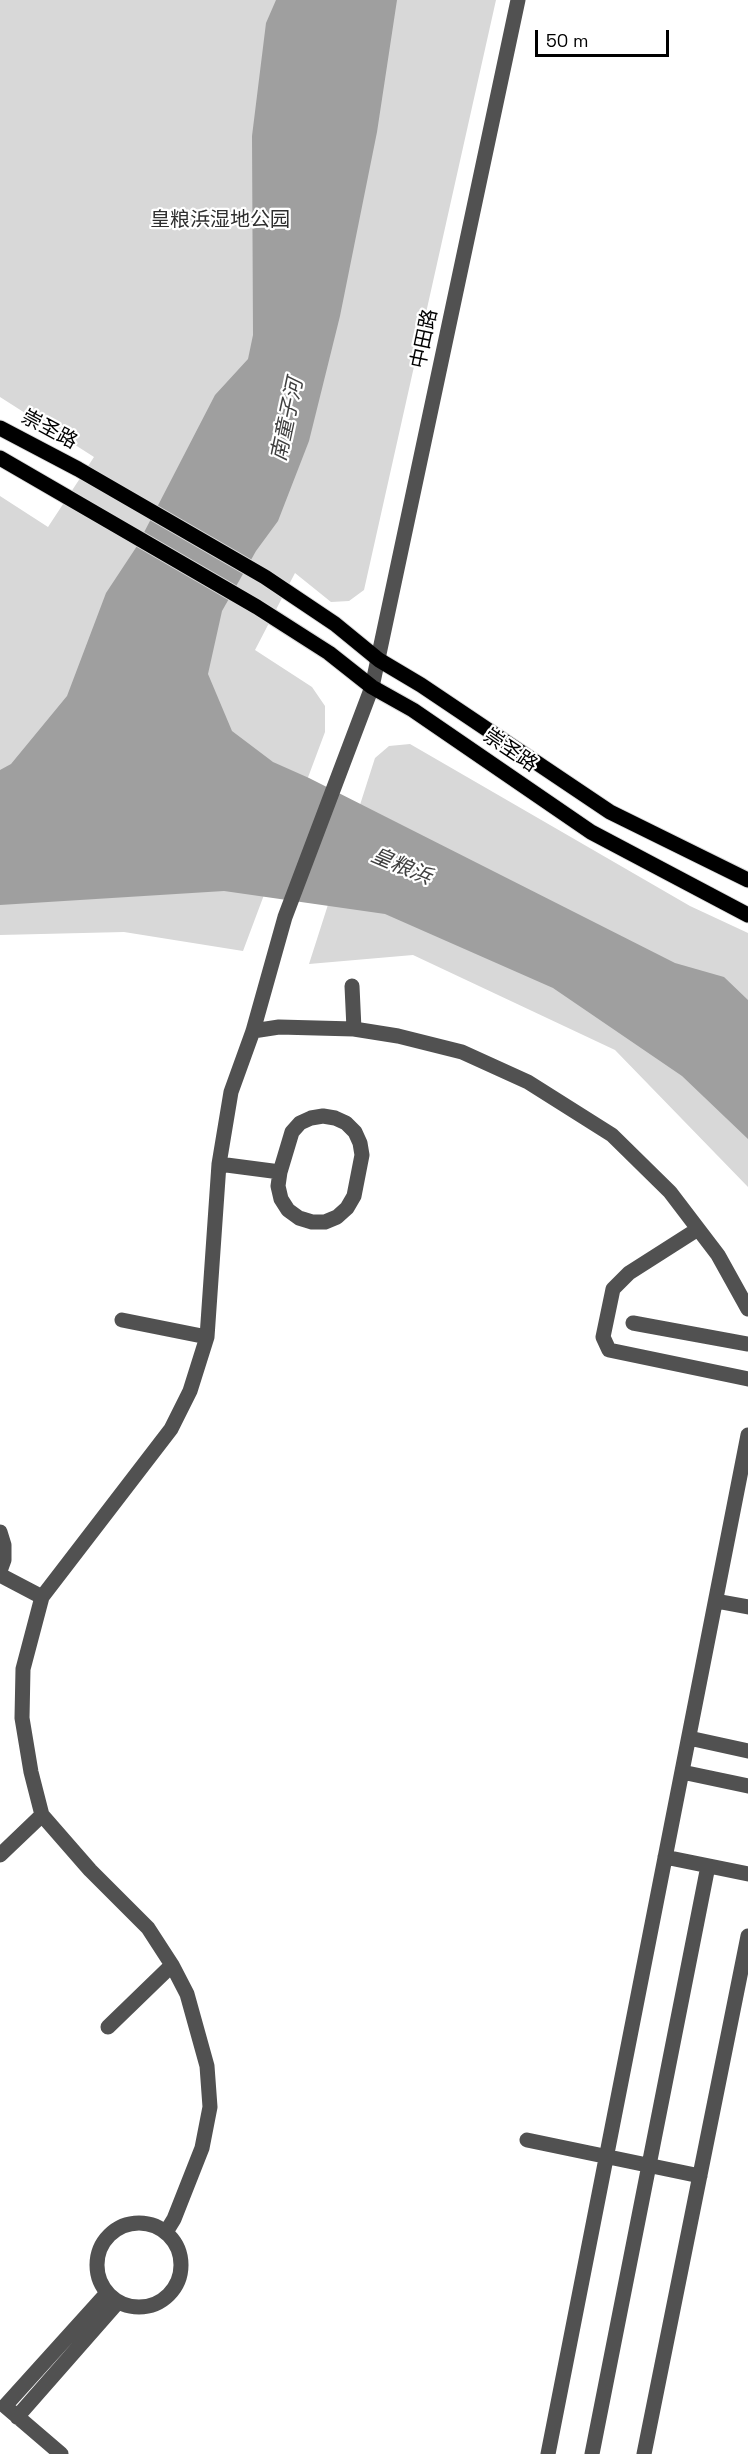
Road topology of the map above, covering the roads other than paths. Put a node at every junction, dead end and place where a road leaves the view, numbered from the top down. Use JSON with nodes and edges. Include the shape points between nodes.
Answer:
{"nodes":[{"id":1,"x":518,"y":0,"type":"edge"},
{"id":2,"x":0,"y":428,"type":"edge"},
{"id":3,"x":0,"y":458,"type":"edge"},
{"id":4,"x":379,"y":660,"type":"junction"},
{"id":5,"x":372,"y":687,"type":"junction"},
{"id":6,"x":748,"y":880,"type":"edge"},
{"id":7,"x":748,"y":915,"type":"edge"},
{"id":8,"x":352,"y":986,"type":"dead end"},
{"id":9,"x":354,"y":1029,"type":"junction"},
{"id":10,"x":253,"y":1031,"type":"junction"},
{"id":11,"x":219,"y":1164,"type":"junction"},
{"id":12,"x":280,"y":1172,"type":"junction"},
{"id":13,"x":698,"y":1229,"type":"junction"},
{"id":14,"x":746,"y":1303,"type":"edge"},
{"id":15,"x":122,"y":1320,"type":"dead end"},
{"id":16,"x":633,"y":1323,"type":"dead end"},
{"id":17,"x":207,"y":1337,"type":"junction"},
{"id":18,"x":748,"y":1344,"type":"edge"},
{"id":19,"x":748,"y":1378,"type":"edge"},
{"id":20,"x":748,"y":1435,"type":"edge"},
{"id":21,"x":0,"y":1532,"type":"edge"},
{"id":22,"x":0,"y":1571,"type":"edge"},
{"id":23,"x":0,"y":1575,"type":"edge"},
{"id":24,"x":42,"y":1597,"type":"junction"},
{"id":25,"x":716,"y":1601,"type":"junction"},
{"id":26,"x":748,"y":1607,"type":"edge"},
{"id":27,"x":689,"y":1738,"type":"junction"},
{"id":28,"x":748,"y":1751,"type":"edge"},
{"id":29,"x":682,"y":1772,"type":"junction"},
{"id":30,"x":748,"y":1786,"type":"edge"},
{"id":31,"x":42,"y":1815,"type":"junction"},
{"id":32,"x":0,"y":1855,"type":"edge"},
{"id":33,"x":665,"y":1857,"type":"junction"},
{"id":34,"x":708,"y":1866,"type":"junction"},
{"id":35,"x":748,"y":1874,"type":"edge"},
{"id":36,"x":748,"y":1936,"type":"edge"},
{"id":37,"x":172,"y":1965,"type":"junction"},
{"id":38,"x":108,"y":2027,"type":"dead end"},
{"id":39,"x":527,"y":2140,"type":"dead end"},
{"id":40,"x":606,"y":2157,"type":"junction"},
{"id":41,"x":649,"y":2166,"type":"junction"},
{"id":42,"x":700,"y":2176,"type":"junction"},
{"id":43,"x":166,"y":2232,"type":"junction"},
{"id":44,"x":112,"y":2297,"type":"junction"},
{"id":45,"x":17,"y":2417,"type":"junction"},
{"id":46,"x":61,"y":2454,"type":"edge"},
{"id":47,"x":548,"y":2454,"type":"edge"},
{"id":48,"x":592,"y":2454,"type":"edge"},
{"id":49,"x":644,"y":2454,"type":"edge"}],
"edges":[{"from":1,"to":4,"type":"street","name":"中田路"},
{"from":2,"to":4,"type":"main road","name":"崇圣路","via":[[265,577],[335,624]]},
{"from":3,"to":5,"type":"main road","name":"崇圣路","via":[[257,607],[329,653]]},
{"from":4,"to":5,"type":"street","name":"中田路"},
{"from":4,"to":6,"type":"main road","name":"崇圣路","via":[[610,812]]},
{"from":5,"to":7,"type":"main road","name":"崇圣路","via":[[413,710],[591,832]]},
{"from":5,"to":10,"type":"street","name":"中田路","via":[[285,917]]},
{"from":8,"to":9,"type":"street"},
{"from":9,"to":10,"type":"street","via":[[279,1027]]},
{"from":9,"to":13,"type":"street","via":[[462,1052],[528,1082],[612,1135],[670,1192]]},
{"from":10,"to":11,"type":"street","name":"中田路","via":[[231,1092]]},
{"from":11,"to":12,"type":"street"},
{"from":11,"to":17,"type":"street","name":"中田路"},
{"from":12,"to":12,"type":"street","via":[[278,1186],[288,1210],[305,1220],[325,1222],[337,1217],[354,1196],[362,1155],[360,1143],[346,1123],[323,1116],[311,1118],[292,1132]]},
{"from":13,"to":14,"type":"street"},
{"from":13,"to":19,"type":"street","via":[[629,1273],[613,1289],[603,1337],[609,1350]]},
{"from":15,"to":17,"type":"street"},
{"from":16,"to":18,"type":"street"},
{"from":17,"to":24,"type":"street","name":"中田路","via":[[190,1391],[171,1428]]},
{"from":20,"to":25,"type":"street"},
{"from":21,"to":22,"type":"street","via":[[4,1560]]},
{"from":23,"to":24,"type":"street"},
{"from":24,"to":31,"type":"street","via":[[23,1669],[22,1718]]},
{"from":25,"to":26,"type":"street"},
{"from":25,"to":27,"type":"street"},
{"from":27,"to":28,"type":"street"},
{"from":27,"to":29,"type":"street"},
{"from":29,"to":30,"type":"street"},
{"from":29,"to":33,"type":"street"},
{"from":31,"to":32,"type":"street"},
{"from":31,"to":37,"type":"street","via":[[148,1928]]},
{"from":33,"to":34,"type":"street"},
{"from":33,"to":40,"type":"street"},
{"from":34,"to":35,"type":"street"},
{"from":34,"to":41,"type":"street"},
{"from":36,"to":42,"type":"street"},
{"from":37,"to":38,"type":"street"},
{"from":37,"to":43,"type":"street","via":[[186,1994],[207,2066],[210,2107],[202,2148]]},
{"from":39,"to":40,"type":"street"},
{"from":40,"to":41,"type":"street"},
{"from":40,"to":47,"type":"street"},
{"from":41,"to":42,"type":"street"},
{"from":41,"to":48,"type":"street"},
{"from":42,"to":49,"type":"street"},
{"from":43,"to":44,"type":"street","via":[[180,2256],[173,2289],[158,2303],[145,2307],[131,2307]]},
{"from":43,"to":44,"type":"street","via":[[140,2222],[126,2224],[104,2241],[96,2267],[99,2281]]},
{"from":44,"to":45,"type":"street"},
{"from":44,"to":45,"type":"street","via":[[5,2406]]},
{"from":45,"to":46,"type":"street"}]}
